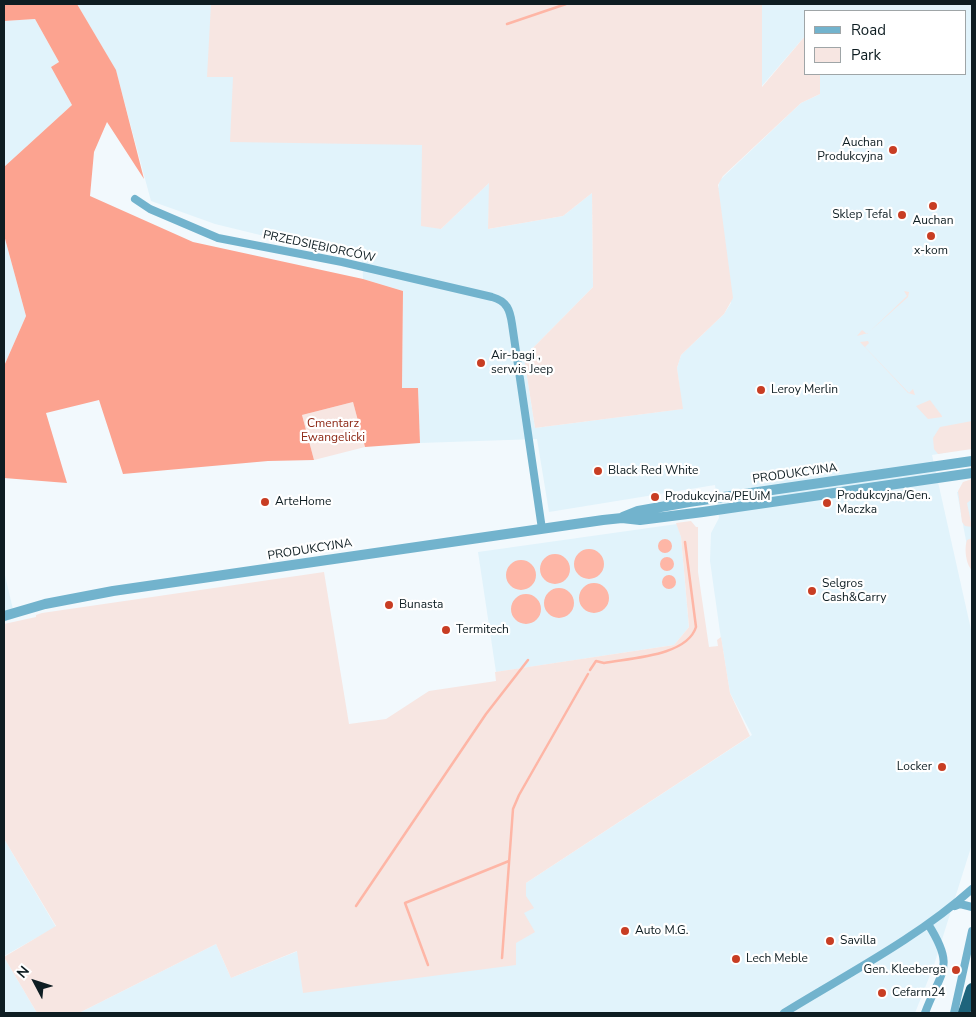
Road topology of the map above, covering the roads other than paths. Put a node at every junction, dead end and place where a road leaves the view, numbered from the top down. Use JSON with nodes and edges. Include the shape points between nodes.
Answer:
{"nodes":[{"id":1,"x":135,"y":199,"type":"dead end"},
{"id":2,"x":972,"y":461,"type":"edge"},
{"id":3,"x":972,"y":473,"type":"edge"},
{"id":4,"x":703,"y":500,"type":"junction"},
{"id":5,"x":703,"y":512,"type":"junction"},
{"id":6,"x":622,"y":518,"type":"junction"},
{"id":7,"x":542,"y":529,"type":"junction"},
{"id":8,"x":4,"y":616,"type":"edge"},
{"id":9,"x":972,"y":889,"type":"edge"},
{"id":10,"x":953,"y":907,"type":"junction"},
{"id":11,"x":972,"y":907,"type":"edge"},
{"id":12,"x":928,"y":924,"type":"junction"},
{"id":13,"x":972,"y":931,"type":"edge"},
{"id":14,"x":972,"y":989,"type":"edge"},
{"id":15,"x":972,"y":996,"type":"edge"},
{"id":16,"x":784,"y":1013,"type":"edge"},
{"id":17,"x":925,"y":1013,"type":"edge"},
{"id":18,"x":954,"y":1013,"type":"edge"},
{"id":19,"x":964,"y":1013,"type":"edge"},
{"id":20,"x":968,"y":1013,"type":"edge"}],
"edges":[{"from":1,"to":7,"type":"street","name":"PRZEDSIĘBIORCÓW","via":[[150,209],[218,238],[342,262],[492,297],[505,303],[512,324]]},
{"from":2,"to":4,"type":"street","name":"PRODUKCYJNA"},
{"from":3,"to":5,"type":"street","name":"PRODUKCYJNA"},
{"from":4,"to":5,"type":"street"},
{"from":4,"to":6,"type":"street","name":"PRODUKCYJNA","via":[[638,511]]},
{"from":5,"to":6,"type":"street","name":"PRODUKCYJNA","via":[[640,520]]},
{"from":6,"to":7,"type":"street","name":"PRODUKCYJNA"},
{"from":7,"to":8,"type":"street","name":"PRODUKCYJNA","via":[[113,591],[45,604]]},
{"from":9,"to":10,"type":"street"},
{"from":10,"to":11,"type":"street","via":[[960,904]]},
{"from":10,"to":12,"type":"street"},
{"from":12,"to":16,"type":"street"},
{"from":12,"to":17,"type":"street","via":[[944,956],[940,980]]},
{"from":13,"to":18,"type":"street"},
{"from":14,"to":19,"type":"highway"},
{"from":15,"to":20,"type":"highway"}]}
